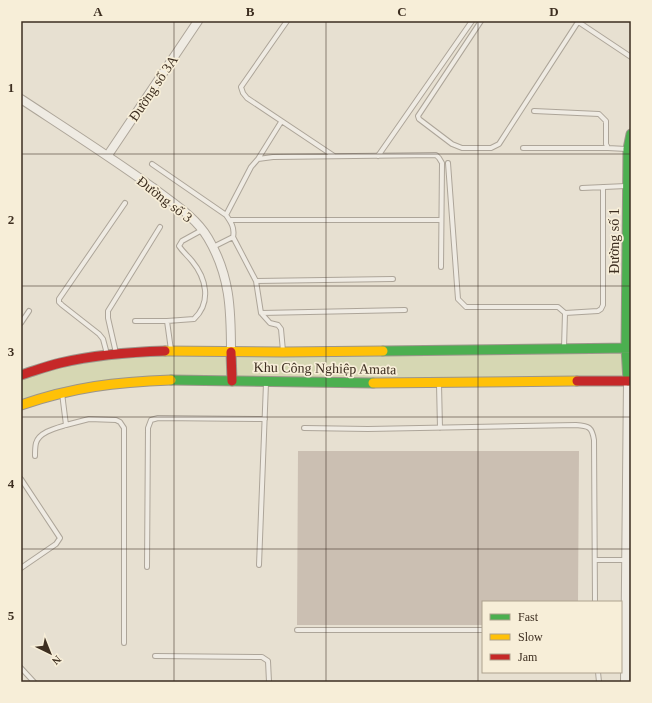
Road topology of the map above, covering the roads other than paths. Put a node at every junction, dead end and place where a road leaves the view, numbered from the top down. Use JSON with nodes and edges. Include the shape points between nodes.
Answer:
{"nodes":[{"id":1,"x":198,"y":21,"type":"edge"},
{"id":2,"x":287,"y":21,"type":"edge"},
{"id":3,"x":472,"y":21,"type":"edge"},
{"id":4,"x":481,"y":21,"type":"edge"},
{"id":5,"x":578,"y":21,"type":"edge"},
{"id":6,"x":631,"y":57,"type":"edge"},
{"id":7,"x":21,"y":99,"type":"edge"},
{"id":8,"x":534,"y":111,"type":"dead end"},
{"id":9,"x":281,"y":122,"type":"junction"},
{"id":10,"x":631,"y":134,"type":"edge"},
{"id":11,"x":523,"y":148,"type":"dead end"},
{"id":12,"x":608,"y":148,"type":"junction"},
{"id":13,"x":628,"y":149,"type":"junction"},
{"id":14,"x":108,"y":155,"type":"junction"},
{"id":15,"x":334,"y":156,"type":"junction"},
{"id":16,"x":378,"y":156,"type":"junction"},
{"id":17,"x":258,"y":159,"type":"junction"},
{"id":18,"x":448,"y":163,"type":"dead end"},
{"id":19,"x":152,"y":164,"type":"dead end"},
{"id":20,"x":629,"y":180,"type":"edge"},
{"id":21,"x":603,"y":187,"type":"junction"},
{"id":22,"x":582,"y":188,"type":"dead end"},
{"id":23,"x":125,"y":203,"type":"dead end"},
{"id":24,"x":226,"y":214,"type":"junction"},
{"id":25,"x":230,"y":220,"type":"junction"},
{"id":26,"x":441,"y":220,"type":"junction"},
{"id":27,"x":160,"y":227,"type":"dead end"},
{"id":28,"x":202,"y":230,"type":"junction"},
{"id":29,"x":233,"y":236,"type":"junction"},
{"id":30,"x":213,"y":247,"type":"junction"},
{"id":31,"x":441,"y":267,"type":"dead end"},
{"id":32,"x":393,"y":279,"type":"dead end"},
{"id":33,"x":256,"y":281,"type":"junction"},
{"id":34,"x":405,"y":310,"type":"dead end"},
{"id":35,"x":29,"y":311,"type":"dead end"},
{"id":36,"x":261,"y":313,"type":"junction"},
{"id":37,"x":565,"y":313,"type":"junction"},
{"id":38,"x":135,"y":321,"type":"dead end"},
{"id":39,"x":167,"y":321,"type":"junction"},
{"id":40,"x":21,"y":323,"type":"edge"},
{"id":41,"x":629,"y":326,"type":"edge"},
{"id":42,"x":629,"y":348,"type":"edge"},
{"id":43,"x":564,"y":349,"type":"junction"},
{"id":44,"x":172,"y":350,"type":"junction"},
{"id":45,"x":232,"y":352,"type":"junction"},
{"id":46,"x":283,"y":352,"type":"junction"},
{"id":47,"x":112,"y":354,"type":"junction"},
{"id":48,"x":21,"y":374,"type":"edge"},
{"id":49,"x":232,"y":381,"type":"junction"},
{"id":50,"x":630,"y":381,"type":"edge"},
{"id":51,"x":266,"y":382,"type":"junction"},
{"id":52,"x":439,"y":383,"type":"junction"},
{"id":53,"x":62,"y":393,"type":"junction"},
{"id":54,"x":21,"y":405,"type":"edge"},
{"id":55,"x":265,"y":419,"type":"junction"},
{"id":56,"x":66,"y":425,"type":"junction"},
{"id":57,"x":304,"y":428,"type":"dead end"},
{"id":58,"x":440,"y":428,"type":"junction"},
{"id":59,"x":35,"y":456,"type":"dead end"},
{"id":60,"x":21,"y":479,"type":"edge"},
{"id":61,"x":595,"y":560,"type":"junction"},
{"id":62,"x":626,"y":560,"type":"junction"},
{"id":63,"x":259,"y":565,"type":"dead end"},
{"id":64,"x":147,"y":567,"type":"dead end"},
{"id":65,"x":21,"y":568,"type":"edge"},
{"id":66,"x":596,"y":601,"type":"edge"},
{"id":67,"x":297,"y":630,"type":"dead end"},
{"id":68,"x":482,"y":630,"type":"edge"},
{"id":69,"x":124,"y":643,"type":"dead end"},
{"id":70,"x":155,"y":656,"type":"dead end"},
{"id":71,"x":21,"y":668,"type":"edge"},
{"id":72,"x":34,"y":682,"type":"edge"},
{"id":73,"x":269,"y":682,"type":"edge"},
{"id":74,"x":625,"y":682,"type":"edge"}],
"edges":[{"from":1,"to":14,"type":"street","name":"Đường số 3A"},
{"from":2,"to":9,"type":"lane","via":[[241,87],[247,98]]},
{"from":3,"to":16,"type":"lane"},
{"from":4,"to":5,"type":"lane","via":[[418,116],[452,144],[462,148],[491,148],[500,144]]},
{"from":5,"to":6,"type":"lane"},
{"from":7,"to":14,"type":"street","name":"Đường số 3"},
{"from":8,"to":12,"type":"lane","via":[[599,114],[606,121]]},
{"from":9,"to":15,"type":"lane"},
{"from":9,"to":17,"type":"lane"},
{"from":10,"to":13,"type":"street","name":"Đường số 1"},
{"from":11,"to":12,"type":"lane"},
{"from":12,"to":13,"type":"lane"},
{"from":13,"to":20,"type":"street","name":"Đường số 1"},
{"from":14,"to":28,"type":"street","name":"Đường số 3","via":[[180,208]]},
{"from":15,"to":16,"type":"lane"},
{"from":15,"to":17,"type":"lane"},
{"from":16,"to":26,"type":"lane","via":[[436,155],[439,158],[442,163]]},
{"from":17,"to":24,"type":"lane"},
{"from":18,"to":37,"type":"lane","via":[[459,302],[466,307],[558,307]]},
{"from":19,"to":24,"type":"lane"},
{"from":20,"to":21,"type":"lane"},
{"from":20,"to":41,"type":"street","name":"Đường số 1"},
{"from":21,"to":22,"type":"lane"},
{"from":21,"to":37,"type":"lane","via":[[603,305],[598,311]]},
{"from":23,"to":47,"type":"lane","via":[[59,299],[62,305],[99,334]]},
{"from":24,"to":25,"type":"lane"},
{"from":25,"to":26,"type":"lane"},
{"from":25,"to":29,"type":"lane","via":[[233,225]]},
{"from":26,"to":31,"type":"lane"},
{"from":27,"to":47,"type":"lane","via":[[108,311]]},
{"from":28,"to":30,"type":"street","name":"Đường số 3"},
{"from":28,"to":39,"type":"lane","via":[[182,241],[179,246],[193,262],[202,279],[206,297],[203,308],[194,319]]},
{"from":29,"to":30,"type":"lane"},
{"from":29,"to":33,"type":"lane"},
{"from":30,"to":45,"type":"street","name":"Đường số 3","via":[[222,267],[229,295]]},
{"from":32,"to":33,"type":"lane"},
{"from":33,"to":36,"type":"lane"},
{"from":34,"to":36,"type":"lane"},
{"from":35,"to":40,"type":"lane"},
{"from":36,"to":46,"type":"lane","via":[[270,323],[278,325],[281,329]]},
{"from":37,"to":43,"type":"lane"},
{"from":38,"to":39,"type":"lane"},
{"from":39,"to":44,"type":"lane"},
{"from":41,"to":42,"type":"street","name":"Đường số 1"},
{"from":42,"to":43,"type":"street","name":"Khu Công Nghiệp Amata"},
{"from":42,"to":50,"type":"street","name":"Đường số 1"},
{"from":43,"to":46,"type":"street","name":"Khu Công Nghiệp Amata"},
{"from":44,"to":45,"type":"street","name":"Khu Công Nghiệp Amata"},
{"from":44,"to":47,"type":"street","name":"Khu Công Nghiệp Amata"},
{"from":45,"to":46,"type":"street","name":"Khu Công Nghiệp Amata"},
{"from":45,"to":49,"type":"street"},
{"from":47,"to":48,"type":"street","name":"Khu Công Nghiệp Amata","via":[[59,363]]},
{"from":49,"to":51,"type":"street","name":"Khu Công Nghiệp Amata"},
{"from":49,"to":53,"type":"street","name":"Khu Công Nghiệp Amata","via":[[118,382]]},
{"from":50,"to":52,"type":"street","name":"Khu Công Nghiệp Amata"},
{"from":50,"to":62,"type":"street"},
{"from":51,"to":52,"type":"street","name":"Khu Công Nghiệp Amata"},
{"from":51,"to":55,"type":"lane"},
{"from":52,"to":58,"type":"lane"},
{"from":53,"to":54,"type":"street","name":"Khu Công Nghiệp Amata"},
{"from":53,"to":56,"type":"lane"},
{"from":55,"to":63,"type":"lane"},
{"from":55,"to":64,"type":"lane","via":[[151,420],[148,428]]},
{"from":56,"to":59,"type":"lane","via":[[39,437]]},
{"from":56,"to":69,"type":"lane","via":[[89,419],[116,420],[124,428]]},
{"from":57,"to":58,"type":"lane"},
{"from":58,"to":61,"type":"lane","via":[[587,426],[592,431],[594,440]]},
{"from":60,"to":65,"type":"lane","via":[[60,538],[56,544]]},
{"from":61,"to":62,"type":"lane"},
{"from":61,"to":66,"type":"lane"},
{"from":62,"to":74,"type":"street"},
{"from":67,"to":68,"type":"lane"},
{"from":70,"to":73,"type":"lane","via":[[262,657],[268,661]]},
{"from":71,"to":72,"type":"lane"}]}
